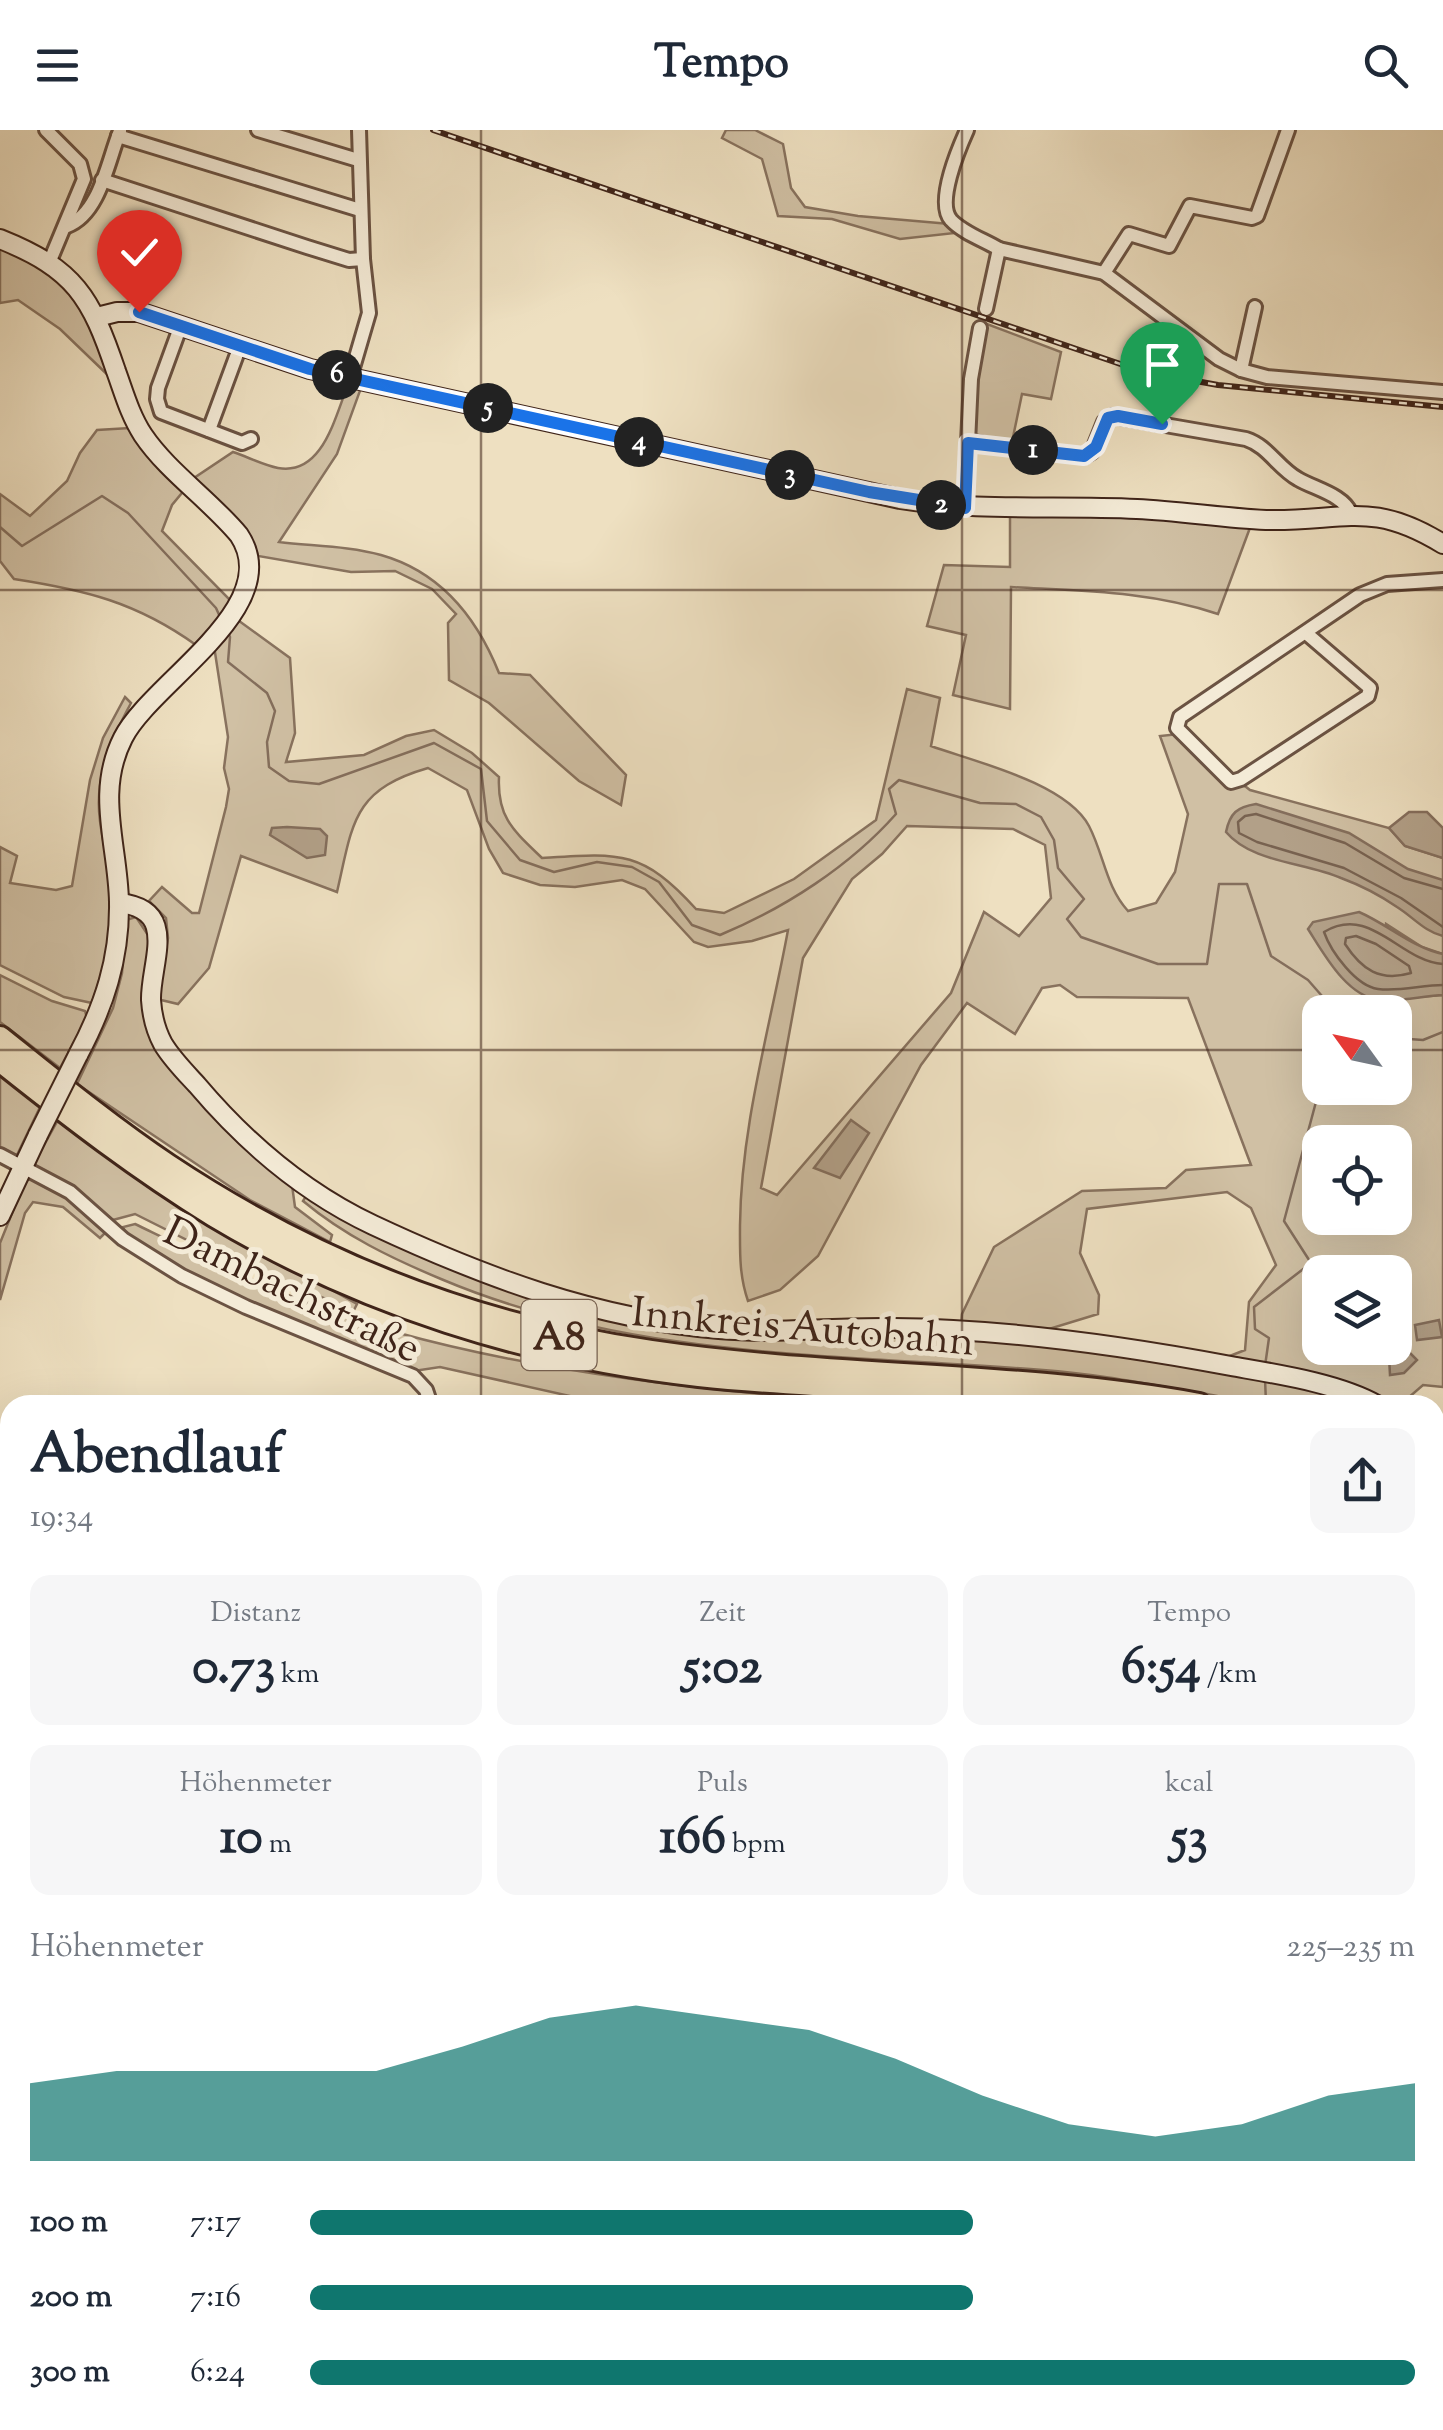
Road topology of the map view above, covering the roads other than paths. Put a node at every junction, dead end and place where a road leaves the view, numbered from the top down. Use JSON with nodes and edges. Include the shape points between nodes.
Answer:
{"nodes":[{"id":1,"x":46,"y":130,"type":"edge"},
{"id":2,"x":258,"y":130,"type":"edge"},
{"id":3,"x":359,"y":130,"type":"edge"},
{"id":4,"x":967,"y":130,"type":"edge"},
{"id":5,"x":1288,"y":130,"type":"edge"},
{"id":6,"x":119,"y":133,"type":"edge"},
{"id":7,"x":358,"y":160,"type":"junction"},
{"id":8,"x":102,"y":180,"type":"junction"},
{"id":9,"x":360,"y":210,"type":"junction"},
{"id":10,"x":67,"y":226,"type":"junction"},
{"id":11,"x":0,"y":239,"type":"edge"},
{"id":12,"x":999,"y":249,"type":"junction"},
{"id":13,"x":362,"y":260,"type":"junction"},
{"id":14,"x":49,"y":263,"type":"junction"},
{"id":15,"x":1104,"y":274,"type":"junction"},
{"id":16,"x":1254,"y":307,"type":"dead end"},
{"id":17,"x":986,"y":308,"type":"dead end"},
{"id":18,"x":97,"y":318,"type":"junction"},
{"id":19,"x":181,"y":325,"type":"junction"},
{"id":20,"x":980,"y":328,"type":"dead end"},
{"id":21,"x":240,"y":346,"type":"junction"},
{"id":22,"x":1241,"y":370,"type":"junction"},
{"id":23,"x":350,"y":378,"type":"junction"},
{"id":24,"x":1443,"y":392,"type":"edge"},
{"id":25,"x":209,"y":430,"type":"junction"},
{"id":26,"x":251,"y":438,"type":"dead end"},
{"id":27,"x":968,"y":443,"type":"junction"},
{"id":28,"x":965,"y":508,"type":"junction"},
{"id":29,"x":1351,"y":514,"type":"junction"},
{"id":30,"x":1443,"y":544,"type":"edge"},
{"id":31,"x":1443,"y":580,"type":"edge"},
{"id":32,"x":1306,"y":633,"type":"junction"},
{"id":33,"x":119,"y":903,"type":"junction"},
{"id":34,"x":0,"y":1038,"type":"edge"},
{"id":35,"x":0,"y":1060,"type":"edge"},
{"id":36,"x":0,"y":1156,"type":"edge"},
{"id":37,"x":22,"y":1168,"type":"junction"},
{"id":38,"x":0,"y":1216,"type":"edge"},
{"id":39,"x":428,"y":1395,"type":"edge"},
{"id":40,"x":961,"y":1395,"type":"edge"},
{"id":41,"x":1126,"y":1395,"type":"edge"},
{"id":42,"x":1355,"y":1395,"type":"edge"}],
"edges":[{"from":1,"to":10,"type":"street","via":[[82,170]]},
{"from":2,"to":7,"type":"street"},
{"from":3,"to":7,"type":"street"},
{"from":4,"to":12,"type":"street","via":[[946,212]]},
{"from":5,"to":15,"type":"street","via":[[1257,216],[1190,206],[1169,246],[1129,234]]},
{"from":6,"to":8,"type":"street"},
{"from":6,"to":9,"type":"street"},
{"from":7,"to":9,"type":"street"},
{"from":8,"to":10,"type":"street","via":[[89,208]]},
{"from":8,"to":13,"type":"street"},
{"from":9,"to":13,"type":"street"},
{"from":10,"to":14,"type":"street"},
{"from":11,"to":14,"type":"street"},
{"from":12,"to":15,"type":"street"},
{"from":12,"to":17,"type":"street"},
{"from":13,"to":23,"type":"street","via":[[368,323]]},
{"from":14,"to":18,"type":"street","via":[[74,283]]},
{"from":15,"to":22,"type":"street"},
{"from":16,"to":22,"type":"street"},
{"from":18,"to":19,"type":"street","via":[[133,310]]},
{"from":18,"to":33,"type":"street","via":[[140,430],[245,544],[249,576],[219,630],[142,708],[115,757],[107,809]]},
{"from":19,"to":21,"type":"street"},
{"from":19,"to":25,"type":"street","via":[[158,388],[159,410]]},
{"from":20,"to":27,"type":"street"},
{"from":21,"to":23,"type":"street"},
{"from":21,"to":25,"type":"street"},
{"from":22,"to":24,"type":"street"},
{"from":23,"to":28,"type":"street"},
{"from":25,"to":26,"type":"street","via":[[242,443]]},
{"from":27,"to":28,"type":"street"},
{"from":27,"to":29,"type":"street","via":[[1084,456],[1113,416],[1246,439]]},
{"from":28,"to":29,"type":"street","via":[[1136,509],[1268,520]]},
{"from":29,"to":30,"type":"street","via":[[1402,521]]},
{"from":31,"to":32,"type":"street","via":[[1386,584]]},
{"from":32,"to":32,"type":"street","via":[[1370,688],[1368,696],[1230,782],[1178,728],[1180,717]]},
{"from":33,"to":37,"type":"street","bridge":true,"via":[[112,976],[100,1010]]},
{"from":33,"to":42,"type":"street","via":[[139,908],[155,923],[159,950],[151,997],[162,1042],[232,1123],[269,1161],[316,1194],[471,1269],[566,1302],[718,1329],[893,1328],[1093,1341]]},
{"from":34,"to":41,"type":"highway","name":"Innkreis Autobahn","number":"A8","via":[[132,1140],[242,1212],[330,1258],[467,1310],[651,1352]]},
{"from":35,"to":40,"type":"highway","name":"Innkreis Autobahn","number":"A8","via":[[120,1153],[213,1214],[311,1268],[405,1307],[573,1356],[700,1375]]},
{"from":36,"to":37,"type":"street","name":"Dambachstraße"},
{"from":37,"to":38,"type":"street"},
{"from":37,"to":39,"type":"street","name":"Dambachstraße","via":[[70,1192],[123,1239],[182,1276],[412,1376]]}]}
